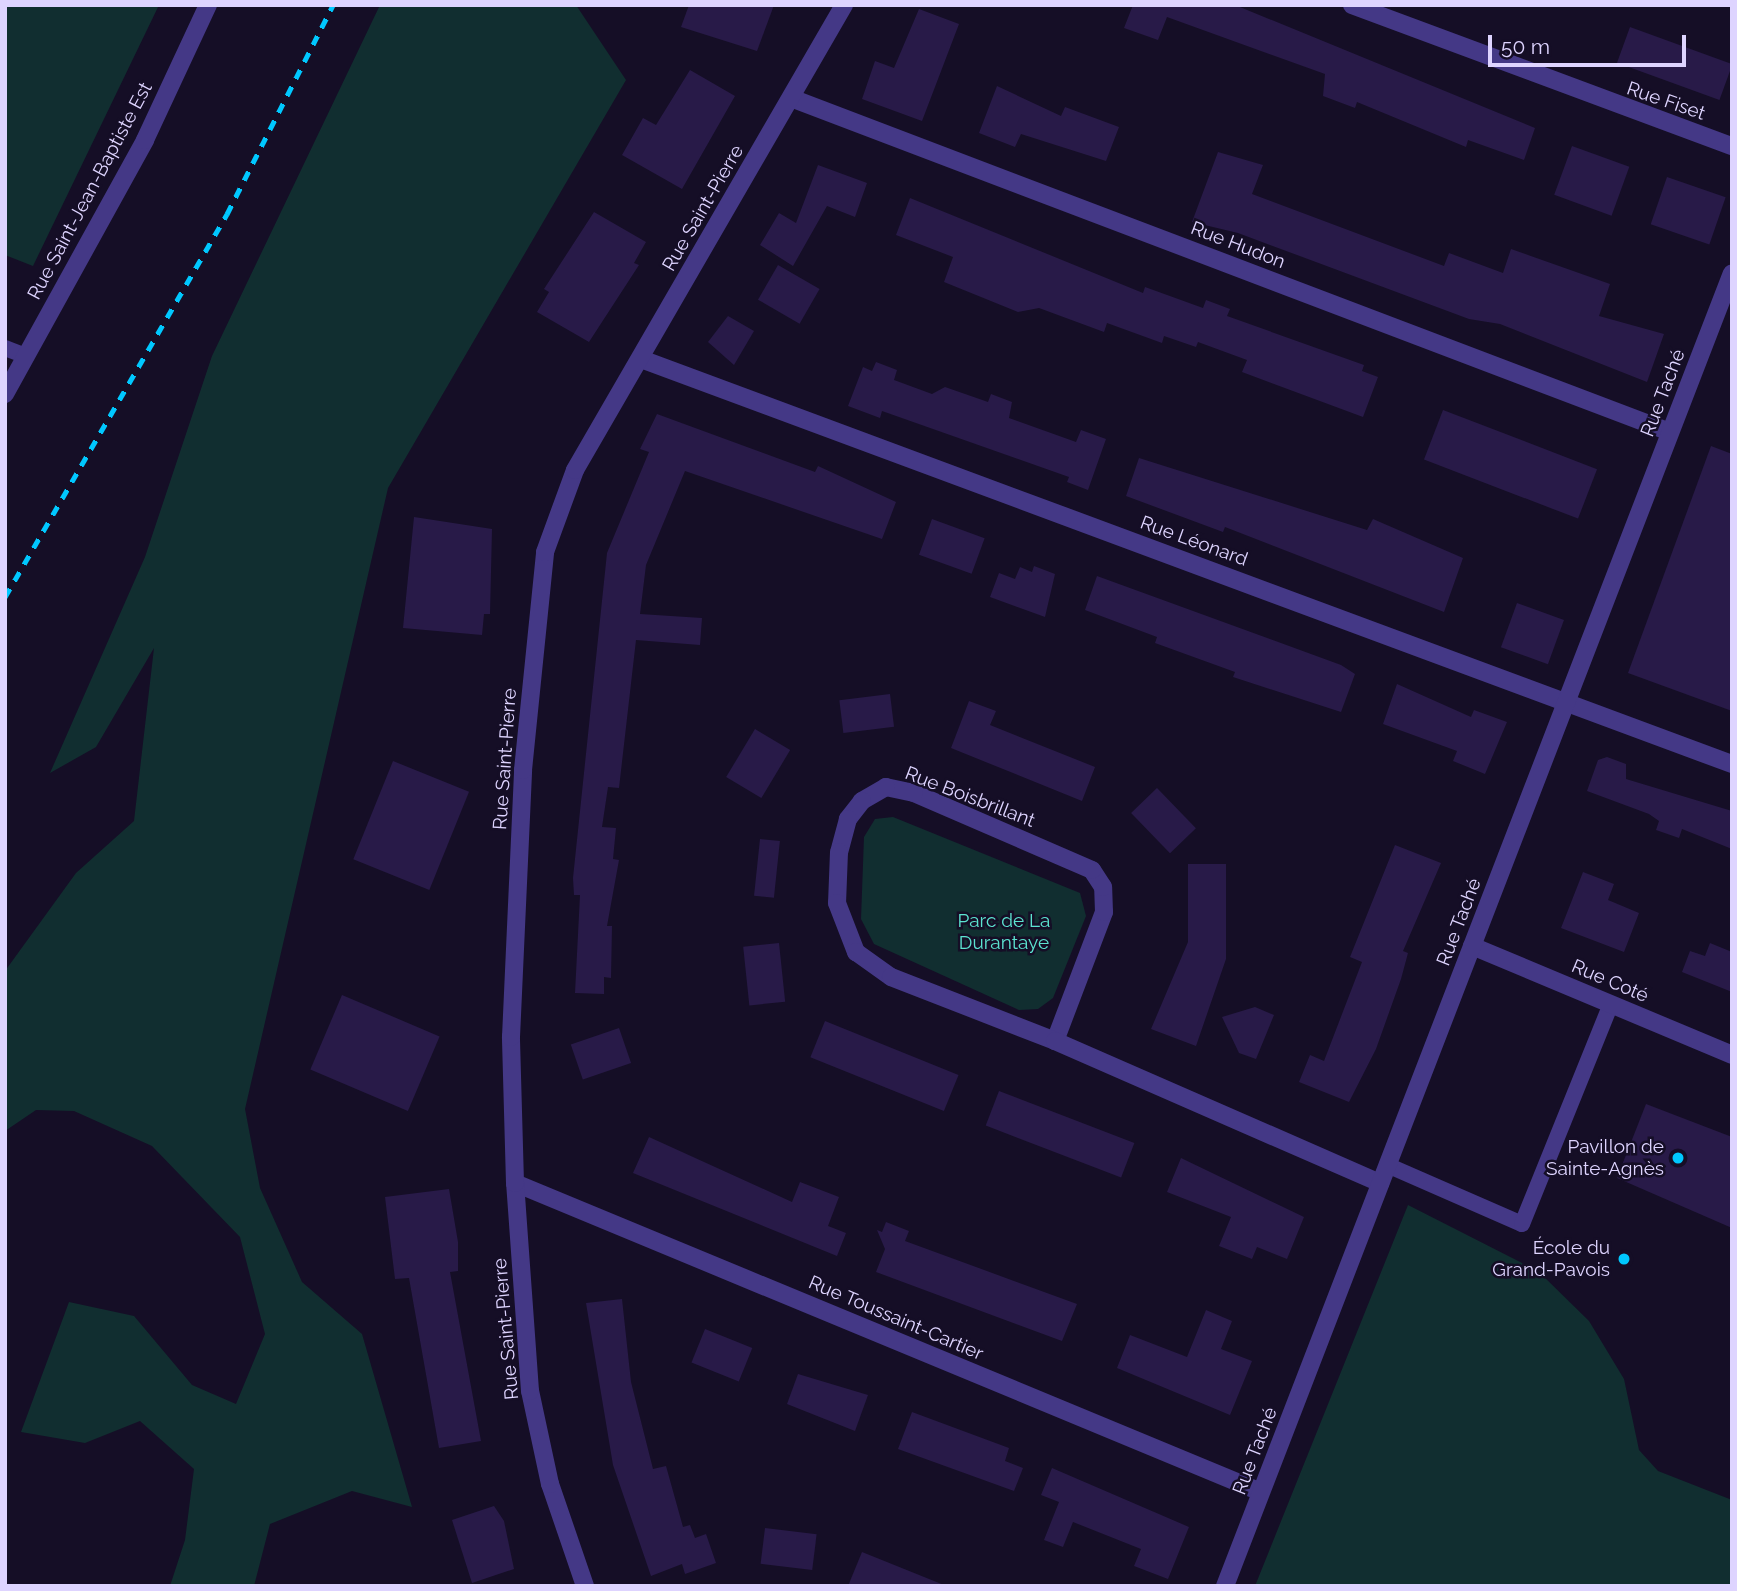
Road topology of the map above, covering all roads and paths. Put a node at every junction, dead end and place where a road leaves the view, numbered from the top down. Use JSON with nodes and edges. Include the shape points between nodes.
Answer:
{"nodes":[{"id":1,"x":208,"y":5,"type":"edge"},
{"id":2,"x":844,"y":5,"type":"edge"},
{"id":3,"x":1352,"y":5,"type":"edge"},
{"id":4,"x":791,"y":98,"type":"junction"},
{"id":5,"x":1732,"y":146,"type":"edge"},
{"id":6,"x":1732,"y":273,"type":"edge"},
{"id":7,"x":5,"y":348,"type":"edge"},
{"id":8,"x":26,"y":356,"type":"junction"},
{"id":9,"x":641,"y":359,"type":"junction"},
{"id":10,"x":5,"y":394,"type":"edge"},
{"id":11,"x":1670,"y":432,"type":"junction"},
{"id":12,"x":1566,"y":702,"type":"junction"},
{"id":13,"x":1732,"y":764,"type":"edge"},
{"id":14,"x":1472,"y":946,"type":"junction"},
{"id":15,"x":1611,"y":1004,"type":"junction"},
{"id":16,"x":1055,"y":1041,"type":"junction"},
{"id":17,"x":1732,"y":1055,"type":"edge"},
{"id":18,"x":1388,"y":1165,"type":"junction"},
{"id":19,"x":515,"y":1183,"type":"junction"},
{"id":20,"x":1380,"y":1183,"type":"junction"},
{"id":21,"x":1261,"y":1492,"type":"junction"},
{"id":22,"x":585,"y":1586,"type":"edge"},
{"id":23,"x":1225,"y":1586,"type":"edge"}],
"edges":[{"from":1,"to":8,"type":"street","name":"Rue Saint-Jean-Baptiste Est","via":[[145,140]]},
{"from":2,"to":4,"type":"street","name":"Rue Saint-Pierre"},
{"from":3,"to":5,"type":"street","name":"Rue Fiset"},
{"from":4,"to":9,"type":"street","name":"Rue Saint-Pierre"},
{"from":4,"to":11,"type":"street","name":"Rue Hudon"},
{"from":6,"to":11,"type":"street","name":"Rue Taché"},
{"from":7,"to":8,"type":"lane"},
{"from":8,"to":10,"type":"street","name":"Rue Saint-Jean-Baptiste Est"},
{"from":9,"to":12,"type":"street","name":"Rue Léonard"},
{"from":9,"to":19,"type":"street","name":"Rue Saint-Pierre","via":[[575,470],[545,552],[523,784],[511,1037]]},
{"from":11,"to":12,"type":"street","name":"Rue Taché"},
{"from":12,"to":13,"type":"street","name":"Rue Léonard"},
{"from":12,"to":14,"type":"street","name":"Rue Taché"},
{"from":14,"to":15,"type":"street","name":"Rue Coté"},
{"from":14,"to":18,"type":"street","name":"Rue Taché"},
{"from":15,"to":17,"type":"street","name":"Rue Coté"},
{"from":15,"to":18,"type":"lane","via":[[1522,1224]]},
{"from":16,"to":16,"type":"street","name":"Rue Boisbrillant","via":[[1104,912],[1103,887],[1092,870],[914,793],[886,787],[862,801],[848,819],[839,852],[837,903],[856,952],[891,976]]},
{"from":16,"to":20,"type":"street","name":"Rue Boisbrillant"},
{"from":18,"to":20,"type":"street","name":"Rue Taché"},
{"from":19,"to":21,"type":"street","name":"Rue Toussaint-Cartier"},
{"from":19,"to":22,"type":"street","name":"Rue Saint-Pierre","via":[[530,1391],[550,1484]]},
{"from":20,"to":21,"type":"street","name":"Rue Taché"},
{"from":21,"to":23,"type":"street","name":"Rue Taché"}]}
